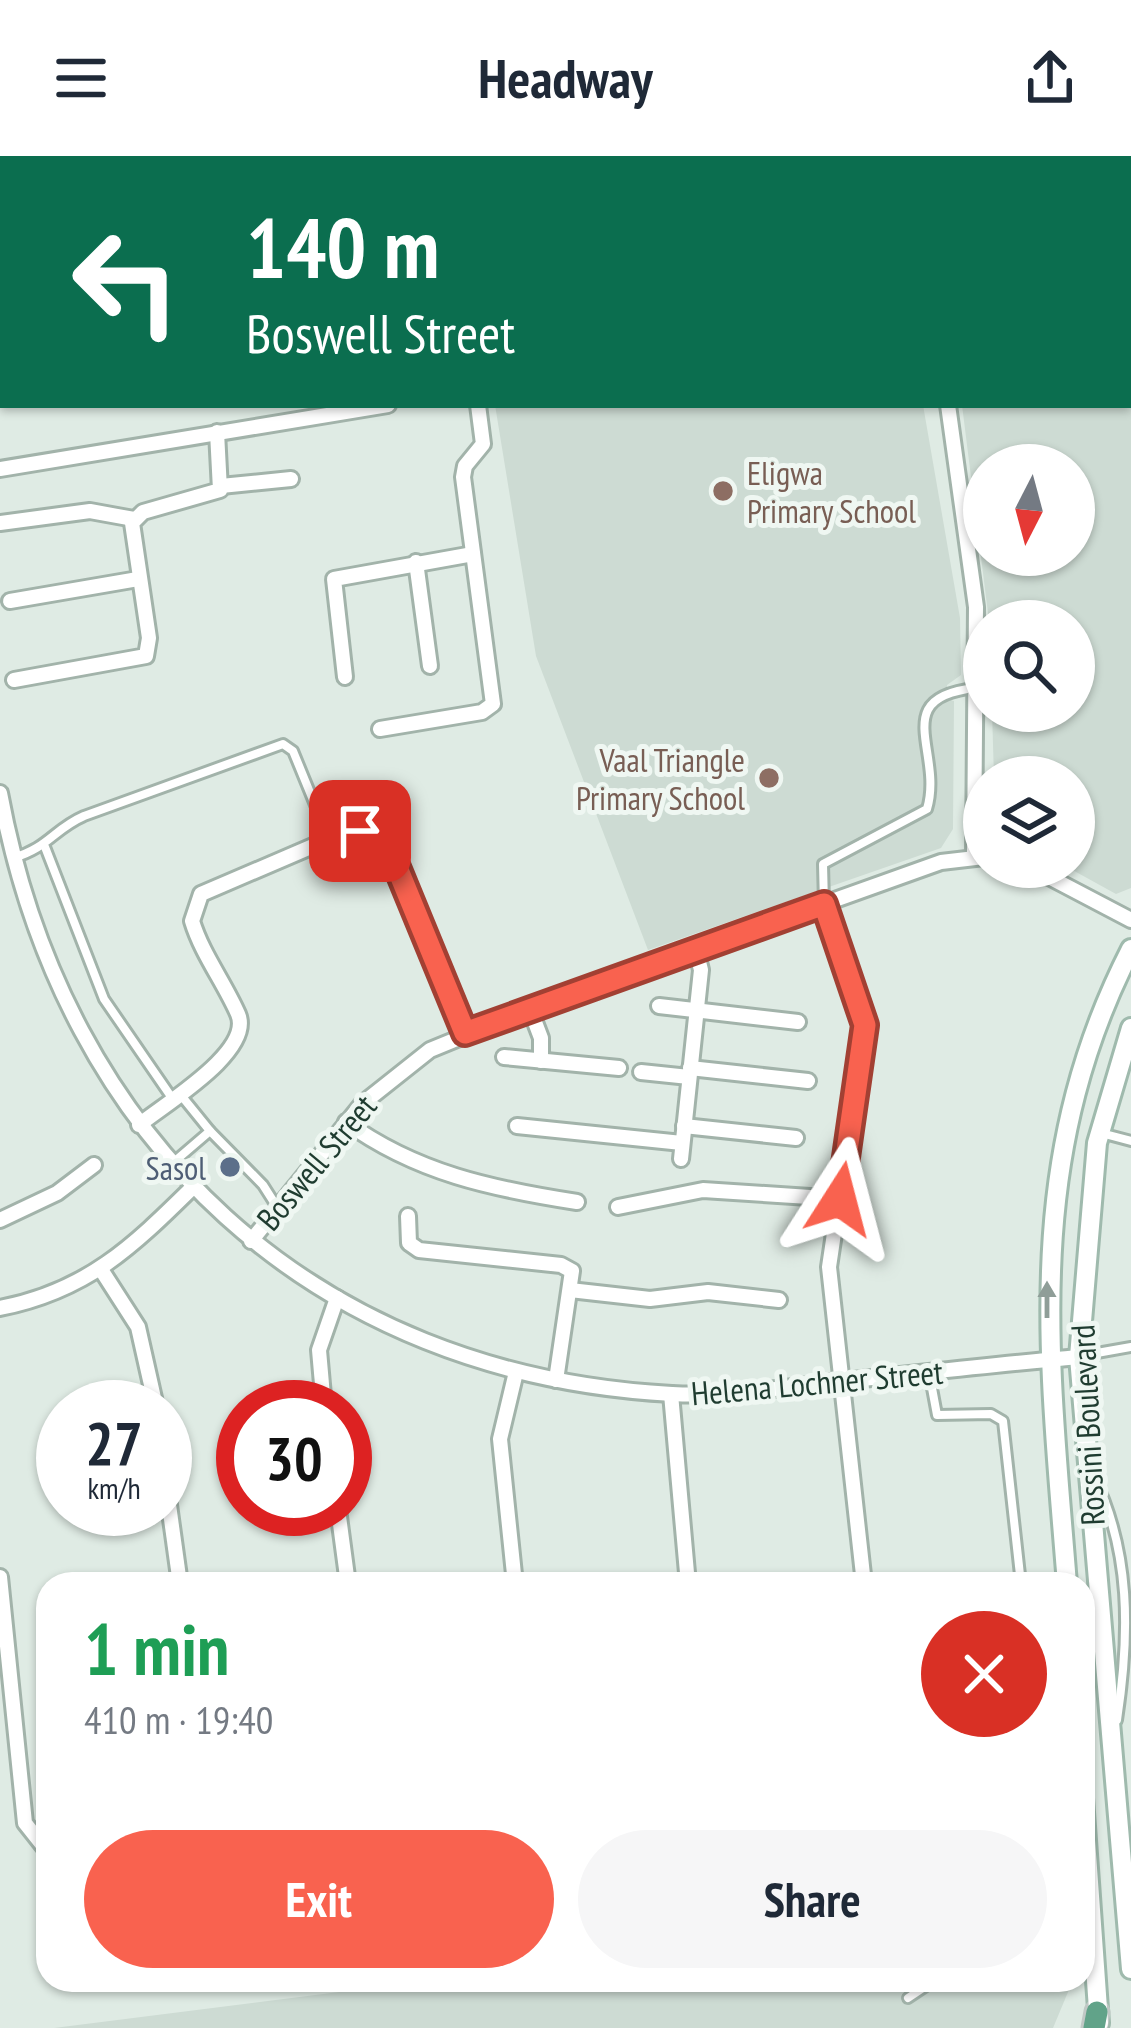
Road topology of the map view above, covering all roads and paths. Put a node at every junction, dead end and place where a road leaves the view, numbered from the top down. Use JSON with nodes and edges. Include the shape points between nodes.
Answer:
{"nodes":[{"id":1,"x":370,"y":408,"type":"edge"},
{"id":2,"x":478,"y":408,"type":"edge"},
{"id":3,"x":947,"y":408,"type":"edge"},
{"id":4,"x":217,"y":433,"type":"junction"},
{"id":5,"x":0,"y":469,"type":"edge"},
{"id":6,"x":291,"y":479,"type":"dead end"},
{"id":7,"x":221,"y":486,"type":"junction"},
{"id":8,"x":134,"y":518,"type":"junction"},
{"id":9,"x":0,"y":523,"type":"edge"},
{"id":10,"x":473,"y":554,"type":"junction"},
{"id":11,"x":416,"y":562,"type":"junction"},
{"id":12,"x":138,"y":579,"type":"junction"},
{"id":13,"x":975,"y":600,"type":"edge"},
{"id":14,"x":10,"y":601,"type":"dead end"},
{"id":15,"x":430,"y":666,"type":"dead end"},
{"id":16,"x":345,"y":677,"type":"dead end"},
{"id":17,"x":14,"y":680,"type":"dead end"},
{"id":18,"x":963,"y":690,"type":"edge"},
{"id":19,"x":380,"y":729,"type":"dead end"},
{"id":20,"x":0,"y":793,"type":"edge"},
{"id":21,"x":329,"y":839,"type":"junction"},
{"id":22,"x":45,"y":847,"type":"junction"},
{"id":23,"x":12,"y":858,"type":"junction"},
{"id":24,"x":963,"y":861,"type":"edge"},
{"id":25,"x":1070,"y":888,"type":"edge"},
{"id":26,"x":824,"y":904,"type":"junction"},
{"id":27,"x":1131,"y":920,"type":"edge"},
{"id":28,"x":1131,"y":949,"type":"edge"},
{"id":29,"x":696,"y":950,"type":"junction"},
{"id":30,"x":659,"y":1006,"type":"dead end"},
{"id":31,"x":530,"y":1009,"type":"junction"},
{"id":32,"x":696,"y":1010,"type":"junction"},
{"id":33,"x":798,"y":1022,"type":"dead end"},
{"id":34,"x":1131,"y":1028,"type":"edge"},
{"id":35,"x":465,"y":1033,"type":"junction"},
{"id":36,"x":504,"y":1057,"type":"dead end"},
{"id":37,"x":541,"y":1061,"type":"junction"},
{"id":38,"x":619,"y":1068,"type":"dead end"},
{"id":39,"x":641,"y":1072,"type":"dead end"},
{"id":40,"x":690,"y":1073,"type":"junction"},
{"id":41,"x":808,"y":1081,"type":"dead end"},
{"id":42,"x":176,"y":1095,"type":"junction"},
{"id":43,"x":346,"y":1122,"type":"junction"},
{"id":44,"x":139,"y":1125,"type":"junction"},
{"id":45,"x":517,"y":1126,"type":"dead end"},
{"id":46,"x":684,"y":1126,"type":"junction"},
{"id":47,"x":209,"y":1131,"type":"junction"},
{"id":48,"x":1100,"y":1133,"type":"junction"},
{"id":49,"x":796,"y":1138,"type":"dead end"},
{"id":50,"x":1131,"y":1141,"type":"edge"},
{"id":51,"x":172,"y":1163,"type":"junction"},
{"id":52,"x":94,"y":1165,"type":"dead end"},
{"id":53,"x":193,"y":1186,"type":"junction"},
{"id":54,"x":840,"y":1199,"type":"junction"},
{"id":55,"x":577,"y":1202,"type":"dead end"},
{"id":56,"x":277,"y":1207,"type":"junction"},
{"id":57,"x":618,"y":1207,"type":"dead end"},
{"id":58,"x":408,"y":1216,"type":"dead end"},
{"id":59,"x":0,"y":1220,"type":"edge"},
{"id":60,"x":251,"y":1241,"type":"junction"},
{"id":61,"x":102,"y":1271,"type":"junction"},
{"id":62,"x":570,"y":1290,"type":"junction"},
{"id":63,"x":337,"y":1298,"type":"junction"},
{"id":64,"x":779,"y":1300,"type":"dead end"},
{"id":65,"x":0,"y":1308,"type":"edge"},
{"id":66,"x":1131,"y":1347,"type":"edge"},
{"id":67,"x":1078,"y":1357,"type":"junction"},
{"id":68,"x":1047,"y":1360,"type":"junction"},
{"id":69,"x":516,"y":1372,"type":"junction"},
{"id":70,"x":929,"y":1372,"type":"junction"},
{"id":71,"x":149,"y":1380,"type":"edge"},
{"id":72,"x":322,"y":1380,"type":"edge"},
{"id":73,"x":556,"y":1380,"type":"junction"},
{"id":74,"x":839,"y":1382,"type":"junction"},
{"id":75,"x":671,"y":1394,"type":"junction"},
{"id":76,"x":1086,"y":1462,"type":"junction"},
{"id":77,"x":173,"y":1536,"type":"edge"},
{"id":78,"x":342,"y":1536,"type":"edge"},
{"id":79,"x":178,"y":1572,"type":"edge"},
{"id":80,"x":346,"y":1572,"type":"edge"},
{"id":81,"x":514,"y":1572,"type":"edge"},
{"id":82,"x":687,"y":1572,"type":"edge"},
{"id":83,"x":863,"y":1572,"type":"edge"},
{"id":84,"x":1020,"y":1572,"type":"edge"},
{"id":85,"x":1066,"y":1572,"type":"edge"},
{"id":86,"x":0,"y":1577,"type":"edge"},
{"id":87,"x":6,"y":1680,"type":"edge"},
{"id":88,"x":1113,"y":1743,"type":"junction"},
{"id":89,"x":36,"y":1839,"type":"edge"},
{"id":90,"x":1128,"y":1899,"type":"edge"},
{"id":91,"x":1131,"y":1969,"type":"edge"},
{"id":92,"x":917,"y":1992,"type":"edge"},
{"id":93,"x":1095,"y":1992,"type":"edge"},
{"id":94,"x":908,"y":1998,"type":"dead end"},
{"id":95,"x":1097,"y":2022,"type":"edge"}],
"edges":[{"from":1,"to":4,"type":"street"},
{"from":2,"to":10,"type":"street","via":[[483,444],[463,477]]},
{"from":3,"to":13,"type":"street"},
{"from":4,"to":5,"type":"street"},
{"from":4,"to":7,"type":"street"},
{"from":6,"to":7,"type":"street"},
{"from":7,"to":8,"type":"street"},
{"from":8,"to":9,"type":"street","via":[[90,511]]},
{"from":8,"to":12,"type":"street"},
{"from":10,"to":11,"type":"street"},
{"from":10,"to":19,"type":"street","via":[[492,706]]},
{"from":11,"to":15,"type":"street"},
{"from":11,"to":16,"type":"street","via":[[334,579]]},
{"from":12,"to":14,"type":"street"},
{"from":12,"to":17,"type":"street","via":[[146,656]]},
{"from":18,"to":26,"type":"lane","via":[[931,700],[924,713],[927,809],[823,864]]},
{"from":20,"to":23,"type":"street","name":"Helena Lochner Street"},
{"from":21,"to":22,"type":"lane","via":[[283,744],[66,823]]},
{"from":21,"to":35,"type":"street","via":[[369,832],[389,848]]},
{"from":21,"to":42,"type":"street","via":[[210,887],[195,903],[196,934],[242,1033],[232,1051]]},
{"from":22,"to":23,"type":"lane"},
{"from":22,"to":42,"type":"lane","via":[[104,999]]},
{"from":23,"to":44,"type":"street","name":"Helena Lochner Street","via":[[56,987]]},
{"from":24,"to":26,"type":"street","name":"Boswell Street"},
{"from":25,"to":27,"type":"street"},
{"from":26,"to":29,"type":"street","name":"Boswell Street"},
{"from":26,"to":54,"type":"street","via":[[865,1025]]},
{"from":68,"to":28,"type":"street","name":"Rossini Boulevard","one_way":true,"via":[[1063,1148],[1100,1015]]},
{"from":29,"to":31,"type":"street","name":"Boswell Street"},
{"from":29,"to":32,"type":"street"},
{"from":30,"to":32,"type":"street"},
{"from":31,"to":35,"type":"street","name":"Boswell Street"},
{"from":31,"to":37,"type":"street"},
{"from":32,"to":33,"type":"street"},
{"from":32,"to":40,"type":"street"},
{"from":34,"to":48,"type":"street","name":"Rossini Boulevard"},
{"from":35,"to":43,"type":"street","name":"Boswell Street","via":[[384,1082]]},
{"from":36,"to":37,"type":"street"},
{"from":37,"to":38,"type":"street"},
{"from":39,"to":40,"type":"street"},
{"from":40,"to":41,"type":"street"},
{"from":40,"to":46,"type":"street"},
{"from":42,"to":44,"type":"street"},
{"from":42,"to":47,"type":"lane"},
{"from":43,"to":55,"type":"street","via":[[468,1184]]},
{"from":43,"to":56,"type":"street","name":"Boswell Street"},
{"from":44,"to":51,"type":"street","name":"Helena Lochner Street"},
{"from":45,"to":46,"type":"street","via":[[682,1151]]},
{"from":46,"to":49,"type":"street"},
{"from":47,"to":51,"type":"lane"},
{"from":47,"to":56,"type":"lane"},
{"from":48,"to":50,"type":"lane"},
{"from":48,"to":67,"type":"street","name":"Rossini Boulevard"},
{"from":51,"to":53,"type":"street","name":"Helena Lochner Street"},
{"from":52,"to":59,"type":"street"},
{"from":53,"to":60,"type":"street","name":"Helena Lochner Street"},
{"from":53,"to":61,"type":"street"},
{"from":54,"to":57,"type":"street","via":[[703,1190]]},
{"from":54,"to":74,"type":"street","via":[[829,1267]]},
{"from":56,"to":60,"type":"street","name":"Boswell Street"},
{"from":58,"to":62,"type":"street","via":[[409,1243],[419,1250],[566,1266]]},
{"from":60,"to":63,"type":"street","name":"Helena Lochner Street"},
{"from":61,"to":65,"type":"street"},
{"from":61,"to":71,"type":"street","via":[[138,1327]]},
{"from":62,"to":64,"type":"street"},
{"from":62,"to":73,"type":"street"},
{"from":63,"to":69,"type":"street","name":"Helena Lochner Street","via":[[389,1326]]},
{"from":63,"to":72,"type":"street","via":[[320,1350]]},
{"from":66,"to":67,"type":"lane"},
{"from":67,"to":68,"type":"street","name":"Helena Lochner Street"},
{"from":67,"to":76,"type":"street","name":"Rossini Boulevard"},
{"from":68,"to":70,"type":"street","name":"Helena Lochner Street"},
{"from":68,"to":85,"type":"street","name":"Rossini Boulevard"},
{"from":69,"to":73,"type":"street","name":"Helena Lochner Street"},
{"from":69,"to":81,"type":"street","via":[[500,1439]]},
{"from":70,"to":74,"type":"street","name":"Helena Lochner Street"},
{"from":70,"to":84,"type":"lane","via":[[937,1415],[1003,1421]]},
{"from":73,"to":75,"type":"street","name":"Helena Lochner Street"},
{"from":74,"to":75,"type":"street","name":"Helena Lochner Street"},
{"from":74,"to":83,"type":"street"},
{"from":75,"to":82,"type":"street"},
{"from":76,"to":88,"type":"street","name":"Rossini Boulevard"},
{"from":76,"to":88,"type":"lane","via":[[1126,1548],[1128,1648]]},
{"from":77,"to":79,"type":"street"},
{"from":78,"to":80,"type":"street"},
{"from":86,"to":87,"type":"street"},
{"from":87,"to":89,"type":"street","via":[[25,1823]]},
{"from":88,"to":90,"type":"street","name":"Rossini Boulevard"},
{"from":90,"to":91,"type":"street","name":"Rossini Boulevard"},
{"from":92,"to":94,"type":"lane"},
{"from":93,"to":95,"type":"street"}]}
